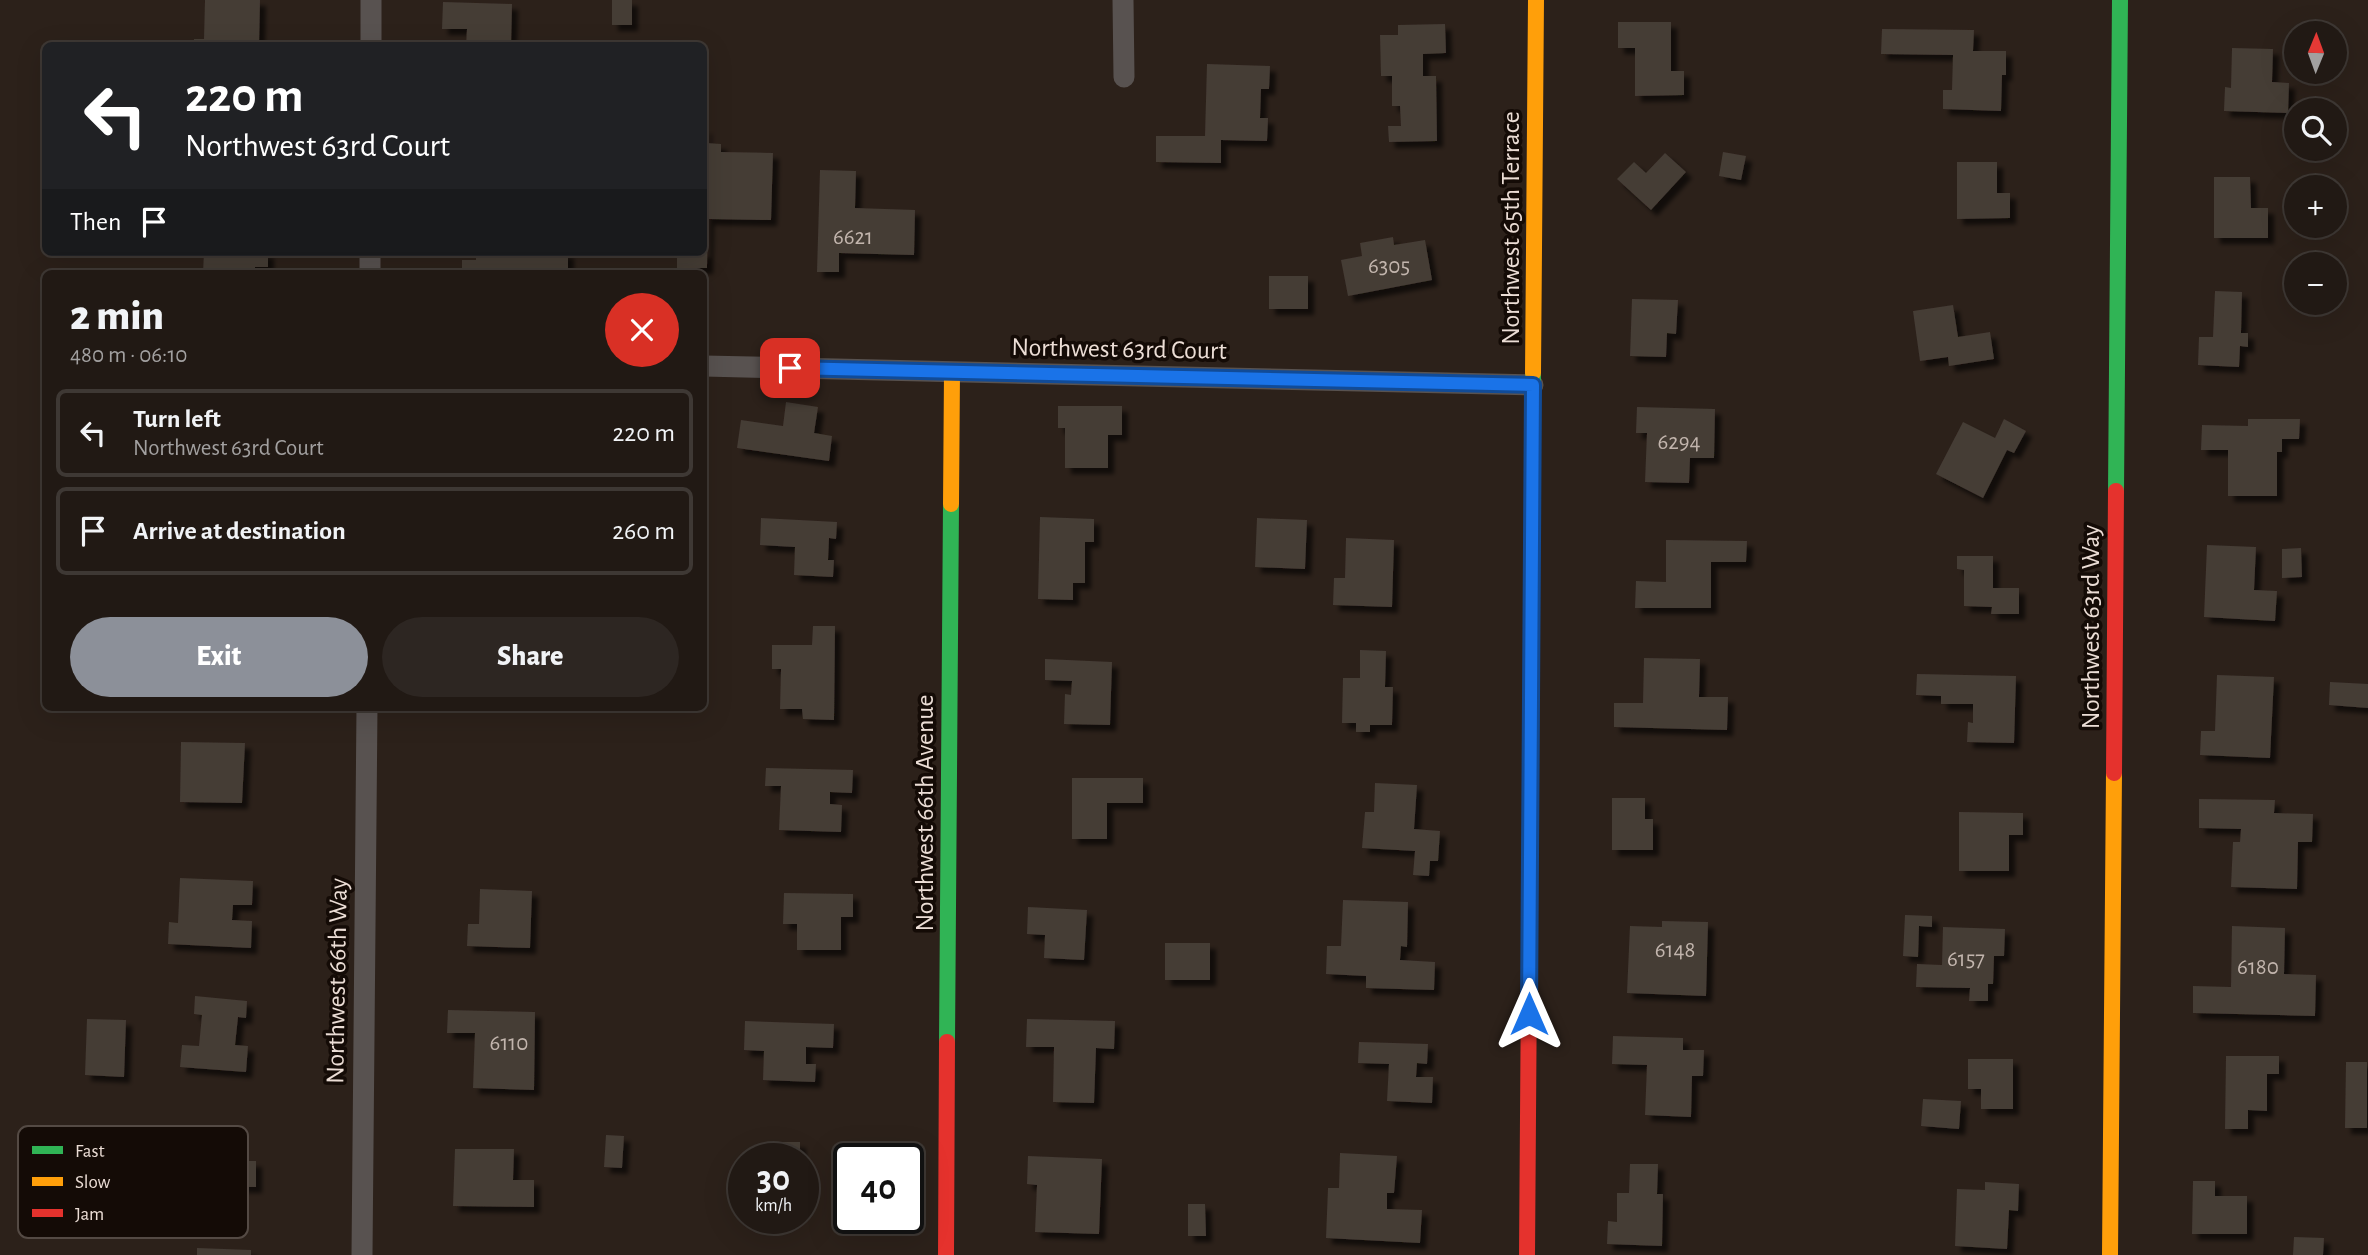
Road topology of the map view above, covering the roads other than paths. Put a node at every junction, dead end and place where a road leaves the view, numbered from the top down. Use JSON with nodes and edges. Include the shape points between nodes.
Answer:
{"nodes":[{"id":1,"x":371,"y":0,"type":"edge"},
{"id":2,"x":1123,"y":0,"type":"edge"},
{"id":3,"x":1536,"y":0,"type":"edge"},
{"id":4,"x":2120,"y":0,"type":"edge"},
{"id":5,"x":370,"y":42,"type":"edge"},
{"id":6,"x":1124,"y":77,"type":"dead end"},
{"id":7,"x":707,"y":366,"type":"edge"},
{"id":8,"x":952,"y":372,"type":"junction"},
{"id":9,"x":1533,"y":385,"type":"junction"},
{"id":10,"x":367,"y":711,"type":"edge"},
{"id":11,"x":362,"y":1255,"type":"edge"},
{"id":12,"x":946,"y":1255,"type":"edge"},
{"id":13,"x":1527,"y":1255,"type":"edge"},
{"id":14,"x":2110,"y":1255,"type":"edge"}],
"edges":[{"from":1,"to":5,"type":"street"},
{"from":2,"to":6,"type":"street"},
{"from":3,"to":9,"type":"street","name":"Northwest 65th Terrace"},
{"from":4,"to":14,"type":"street","name":"Northwest 63rd Way"},
{"from":7,"to":8,"type":"street","name":"Northwest 63rd Court"},
{"from":8,"to":9,"type":"street","name":"Northwest 63rd Court"},
{"from":8,"to":12,"type":"street","name":"Northwest 66th Avenue"},
{"from":9,"to":13,"type":"street","name":"Northwest 65th Terrace"},
{"from":10,"to":11,"type":"street","name":"Northwest 66th Way"}]}
